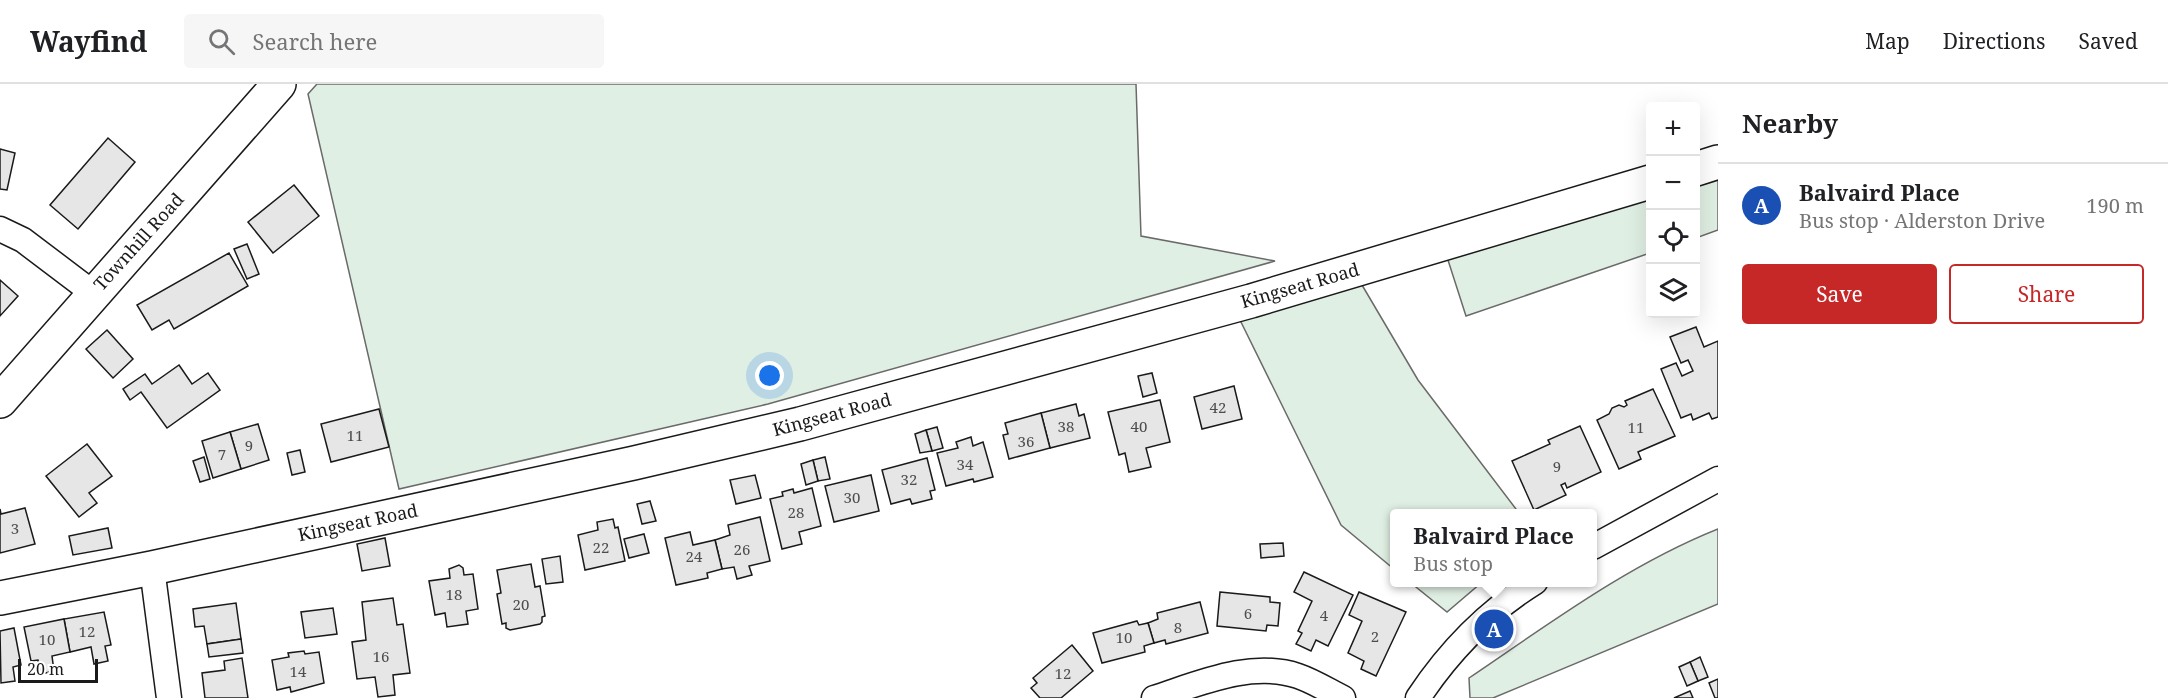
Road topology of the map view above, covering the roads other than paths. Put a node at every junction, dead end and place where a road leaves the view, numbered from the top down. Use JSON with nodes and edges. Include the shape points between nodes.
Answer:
{"nodes":[{"id":1,"x":279,"y":84,"type":"edge"},
{"id":2,"x":1718,"y":162,"type":"edge"},
{"id":3,"x":1700,"y":167,"type":"edge"},
{"id":4,"x":1646,"y":183,"type":"edge"},
{"id":5,"x":0,"y":229,"type":"edge"},
{"id":6,"x":93,"y":293,"type":"junction"},
{"id":7,"x":0,"y":401,"type":"edge"},
{"id":8,"x":1718,"y":479,"type":"edge"},
{"id":9,"x":1597,"y":544,"type":"edge"},
{"id":10,"x":152,"y":568,"type":"junction"},
{"id":11,"x":1528,"y":587,"type":"edge"},
{"id":12,"x":0,"y":598,"type":"edge"},
{"id":13,"x":170,"y":698,"type":"edge"},
{"id":14,"x":1154,"y":698,"type":"edge"},
{"id":15,"x":1343,"y":698,"type":"edge"},
{"id":16,"x":1418,"y":698,"type":"edge"}],
"edges":[{"from":1,"to":6,"type":"street","name":"Townhill Road"},
{"from":2,"to":3,"type":"street"},
{"from":4,"to":10,"type":"street","name":"Kingseat Road","via":[[1251,301],[800,424]]},
{"from":5,"to":6,"type":"street","via":[[23,240]]},
{"from":6,"to":7,"type":"street","name":"Townhill Road"},
{"from":8,"to":9,"type":"street"},
{"from":10,"to":12,"type":"street","name":"Kingseat Road"},
{"from":10,"to":13,"type":"street"},
{"from":11,"to":16,"type":"street","via":[[1480,621]]},
{"from":14,"to":15,"type":"street","via":[[1237,673],[1258,672],[1296,676]]}]}
